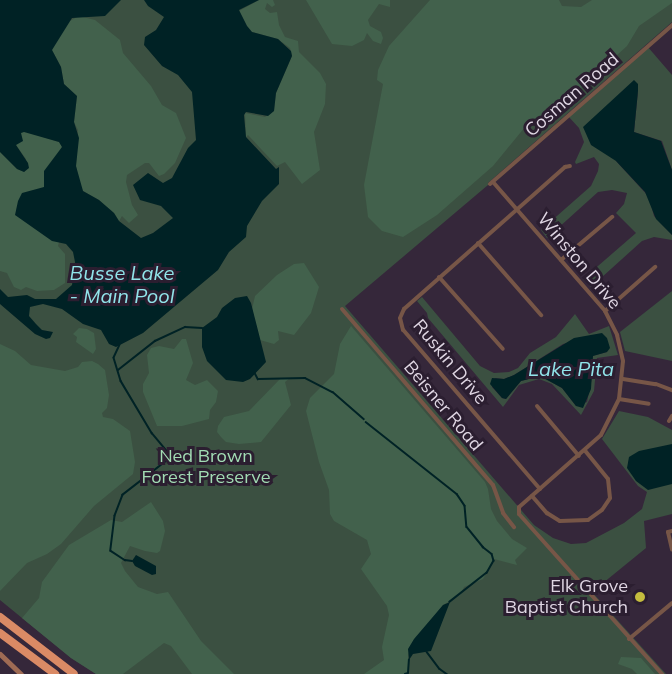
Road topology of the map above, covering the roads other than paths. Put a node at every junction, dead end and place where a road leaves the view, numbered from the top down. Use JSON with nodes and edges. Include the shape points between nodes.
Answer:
{"nodes":[{"id":1,"x":672,"y":25,"type":"edge"},
{"id":2,"x":570,"y":166,"type":"dead end"},
{"id":3,"x":491,"y":183,"type":"joint"},
{"id":4,"x":517,"y":209,"type":"junction"},
{"id":5,"x":612,"y":217,"type":"dead end"},
{"id":6,"x":478,"y":243,"type":"junction"},
{"id":7,"x":561,"y":260,"type":"junction"},
{"id":8,"x":655,"y":267,"type":"dead end"},
{"id":9,"x":439,"y":277,"type":"junction"},
{"id":10,"x":342,"y":309,"type":"dead end"},
{"id":11,"x":605,"y":311,"type":"junction"},
{"id":12,"x":541,"y":315,"type":"dead end"},
{"id":13,"x":503,"y":349,"type":"dead end"},
{"id":14,"x":623,"y":379,"type":"junction"},
{"id":15,"x":672,"y":390,"type":"edge"},
{"id":16,"x":619,"y":399,"type":"junction"},
{"id":17,"x":649,"y":404,"type":"dead end"},
{"id":18,"x":537,"y":406,"type":"dead end"},
{"id":19,"x":672,"y":416,"type":"edge"},
{"id":20,"x":669,"y":421,"type":"dead end"},
{"id":21,"x":585,"y":451,"type":"junction"},
{"id":22,"x":579,"y":456,"type":"junction"},
{"id":23,"x":540,"y":489,"type":"junction"},
{"id":24,"x":532,"y":496,"type":"junction"},
{"id":25,"x":514,"y":527,"type":"dead end"},
{"id":26,"x":672,"y":531,"type":"edge"},
{"id":27,"x":672,"y":550,"type":"edge"},
{"id":28,"x":672,"y":603,"type":"edge"},
{"id":29,"x":0,"y":617,"type":"edge"},
{"id":30,"x":0,"y":633,"type":"edge"},
{"id":31,"x":629,"y":639,"type":"junction"},
{"id":32,"x":0,"y":654,"type":"edge"},
{"id":33,"x":21,"y":674,"type":"edge"},
{"id":34,"x":55,"y":674,"type":"edge"},
{"id":35,"x":74,"y":674,"type":"edge"},
{"id":36,"x":662,"y":674,"type":"edge"}],
"edges":[{"from":1,"to":3,"type":"street","name":"Cosman Road"},
{"from":2,"to":4,"type":"street","name":"Ruskin Drive"},
{"from":3,"to":4,"type":"street","name":"Winston Drive"},
{"from":4,"to":6,"type":"street","name":"Ruskin Drive"},
{"from":4,"to":7,"type":"street","name":"Winston Drive"},
{"from":5,"to":7,"type":"street"},
{"from":6,"to":9,"type":"street","name":"Ruskin Drive"},
{"from":6,"to":12,"type":"street"},
{"from":7,"to":11,"type":"street","name":"Winston Drive"},
{"from":8,"to":11,"type":"street"},
{"from":9,"to":13,"type":"street"},
{"from":9,"to":23,"type":"street","name":"Ruskin Drive","via":[[404,309],[400,318],[403,330]]},
{"from":10,"to":25,"type":"street","name":"Beisner Road","via":[[493,485],[503,513]]},
{"from":11,"to":14,"type":"street","name":"Winston Drive","via":[[621,350]]},
{"from":14,"to":15,"type":"street"},
{"from":14,"to":16,"type":"street","name":"Winston Drive"},
{"from":16,"to":17,"type":"street"},
{"from":16,"to":21,"type":"street","name":"Winston Drive","via":[[601,435]]},
{"from":18,"to":22,"type":"street"},
{"from":19,"to":20,"type":"street"},
{"from":21,"to":22,"type":"street","name":"Winston Drive"},
{"from":21,"to":24,"type":"street","via":[[606,476],[610,490],[607,504],[595,516],[577,522],[560,521]]},
{"from":22,"to":23,"type":"street","name":"Winston Drive"},
{"from":23,"to":24,"type":"street","name":"Winston Drive"},
{"from":24,"to":31,"type":"street","name":"Winston Drive","via":[[519,507],[519,514]]},
{"from":26,"to":27,"type":"street","via":[[668,532]]},
{"from":28,"to":31,"type":"street"},
{"from":29,"to":35,"type":"highway"},
{"from":30,"to":34,"type":"highway"},
{"from":31,"to":36,"type":"street"},
{"from":32,"to":33,"type":"street"}]}
